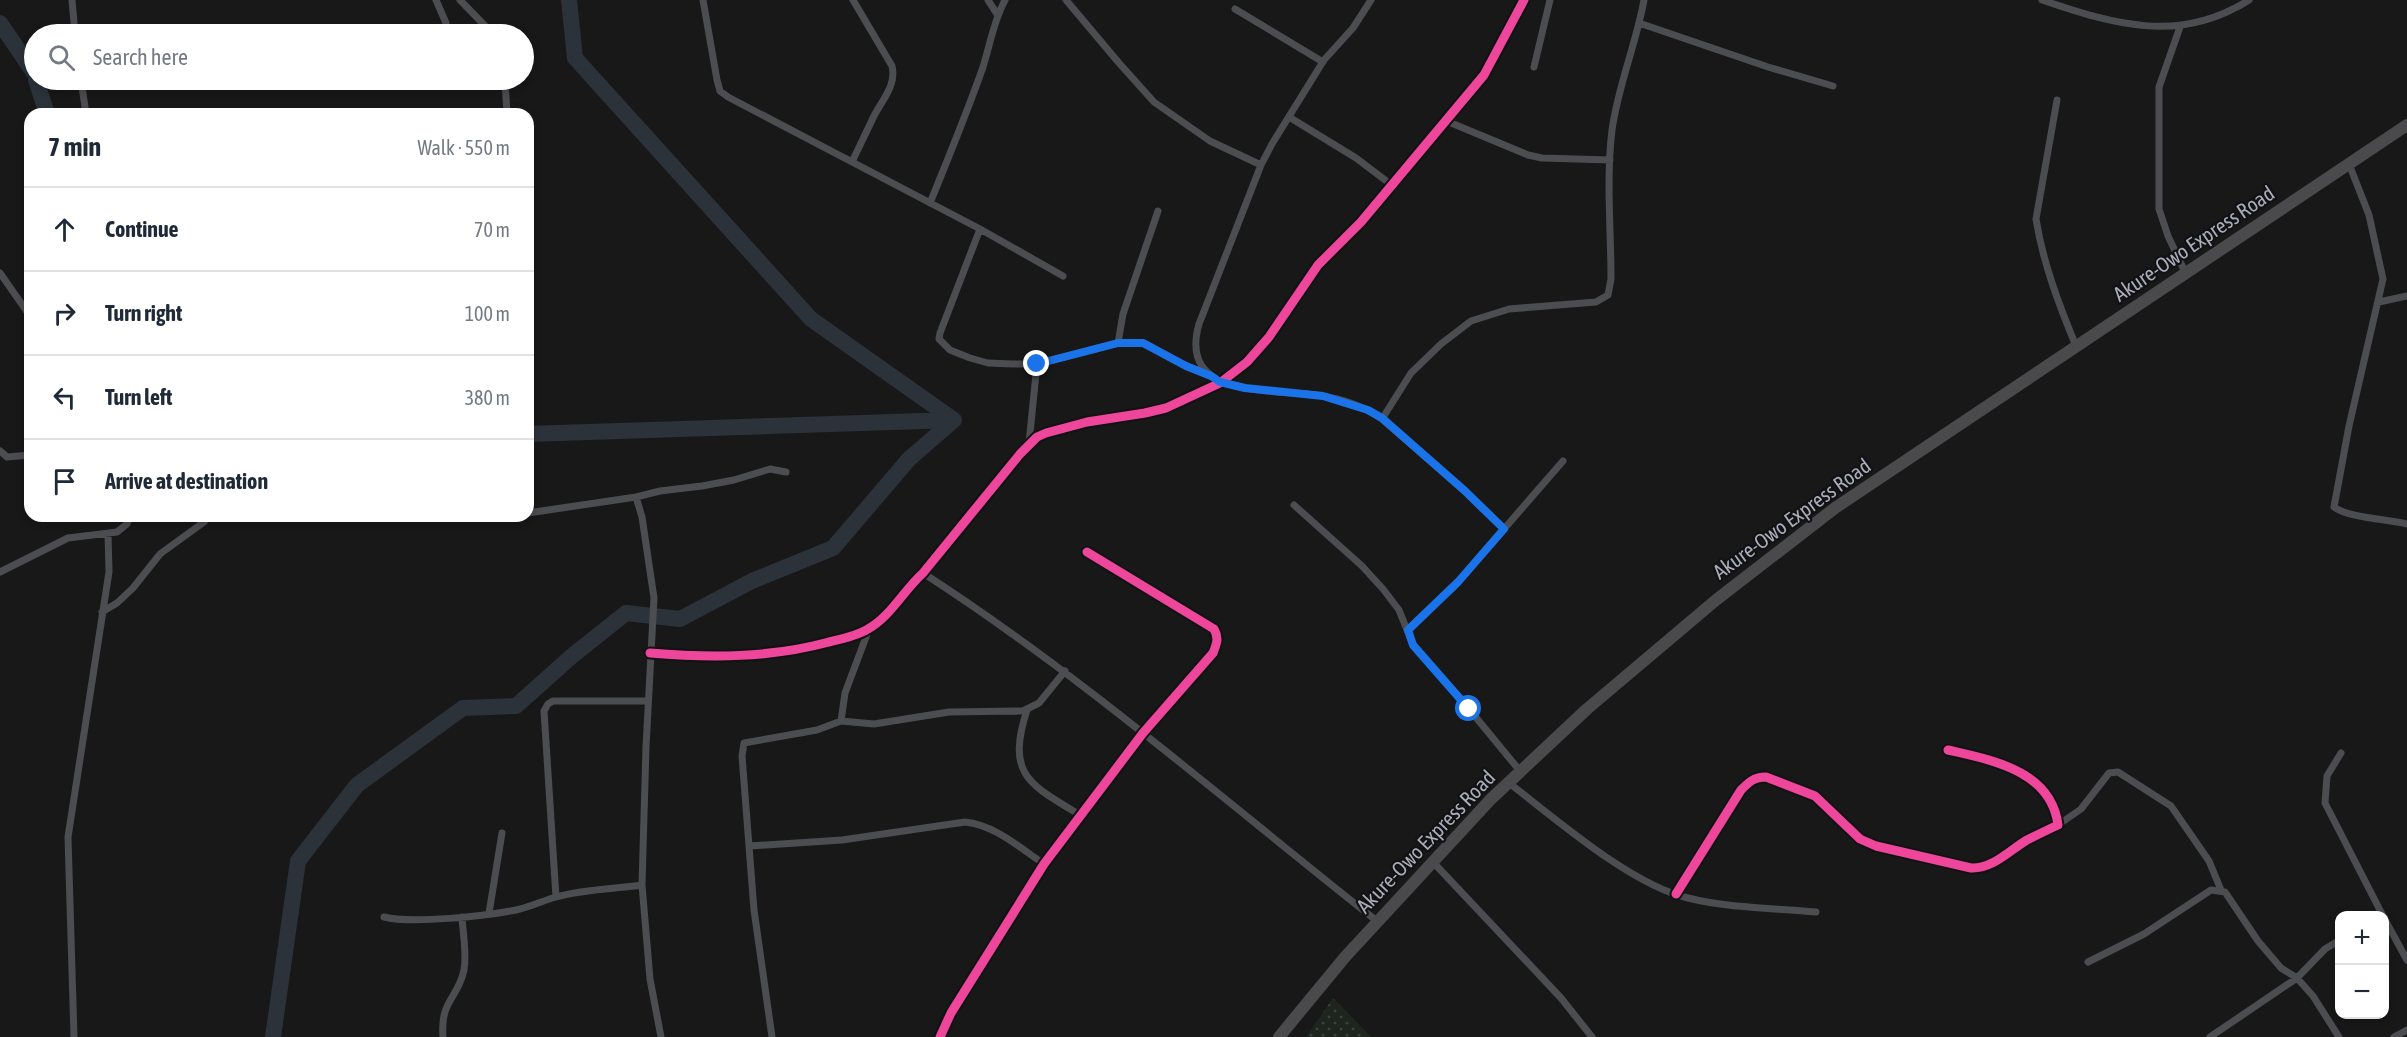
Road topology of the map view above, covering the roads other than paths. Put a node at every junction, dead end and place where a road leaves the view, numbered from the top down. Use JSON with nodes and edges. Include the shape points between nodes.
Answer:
{"nodes":[{"id":1,"x":72,"y":0,"type":"edge"},
{"id":2,"x":436,"y":0,"type":"edge"},
{"id":3,"x":460,"y":0,"type":"edge"},
{"id":4,"x":703,"y":0,"type":"edge"},
{"id":5,"x":853,"y":0,"type":"edge"},
{"id":6,"x":988,"y":0,"type":"edge"},
{"id":7,"x":1005,"y":0,"type":"edge"},
{"id":8,"x":1066,"y":0,"type":"edge"},
{"id":9,"x":1371,"y":0,"type":"edge"},
{"id":10,"x":1524,"y":0,"type":"edge"},
{"id":11,"x":1550,"y":0,"type":"edge"},
{"id":12,"x":1644,"y":0,"type":"edge"},
{"id":13,"x":2249,"y":0,"type":"edge"},
{"id":14,"x":2048,"y":1,"type":"edge"},
{"id":15,"x":1235,"y":9,"type":"dead end"},
{"id":16,"x":998,"y":14,"type":"junction"},
{"id":17,"x":1640,"y":23,"type":"junction"},
{"id":18,"x":74,"y":24,"type":"edge"},
{"id":19,"x":446,"y":24,"type":"edge"},
{"id":20,"x":483,"y":24,"type":"edge"},
{"id":21,"x":2180,"y":27,"type":"junction"},
{"id":22,"x":1323,"y":62,"type":"junction"},
{"id":23,"x":1533,"y":67,"type":"dead end"},
{"id":24,"x":1833,"y":86,"type":"dead end"},
{"id":25,"x":83,"y":90,"type":"edge"},
{"id":26,"x":506,"y":90,"type":"edge"},
{"id":27,"x":2057,"y":100,"type":"dead end"},
{"id":28,"x":86,"y":108,"type":"edge"},
{"id":29,"x":507,"y":108,"type":"edge"},
{"id":30,"x":1289,"y":117,"type":"junction"},
{"id":31,"x":1444,"y":120,"type":"junction"},
{"id":32,"x":2407,"y":125,"type":"edge"},
{"id":33,"x":1610,"y":160,"type":"junction"},
{"id":34,"x":852,"y":162,"type":"junction"},
{"id":35,"x":2349,"y":164,"type":"junction"},
{"id":36,"x":1261,"y":165,"type":"junction"},
{"id":37,"x":1393,"y":186,"type":"junction"},
{"id":38,"x":930,"y":203,"type":"junction"},
{"id":39,"x":1158,"y":211,"type":"dead end"},
{"id":40,"x":980,"y":230,"type":"junction"},
{"id":41,"x":0,"y":273,"type":"edge"},
{"id":42,"x":2186,"y":274,"type":"junction"},
{"id":43,"x":1063,"y":276,"type":"dead end"},
{"id":44,"x":2407,"y":296,"type":"edge"},
{"id":45,"x":2379,"y":302,"type":"junction"},
{"id":46,"x":24,"y":307,"type":"edge"},
{"id":47,"x":1118,"y":343,"type":"junction"},
{"id":48,"x":2076,"y":346,"type":"junction"},
{"id":49,"x":1037,"y":364,"type":"junction"},
{"id":50,"x":1211,"y":376,"type":"junction"},
{"id":51,"x":1220,"y":382,"type":"junction"},
{"id":52,"x":1382,"y":418,"type":"junction"},
{"id":53,"x":1029,"y":443,"type":"junction"},
{"id":54,"x":0,"y":451,"type":"edge"},
{"id":55,"x":24,"y":456,"type":"edge"},
{"id":56,"x":1563,"y":461,"type":"dead end"},
{"id":57,"x":786,"y":472,"type":"dead end"},
{"id":58,"x":636,"y":497,"type":"junction"},
{"id":59,"x":1294,"y":505,"type":"dead end"},
{"id":60,"x":534,"y":512,"type":"edge"},
{"id":61,"x":126,"y":522,"type":"edge"},
{"id":62,"x":204,"y":522,"type":"edge"},
{"id":63,"x":2407,"y":524,"type":"edge"},
{"id":64,"x":1504,"y":529,"type":"junction"},
{"id":65,"x":108,"y":534,"type":"junction"},
{"id":66,"x":1087,"y":552,"type":"dead end"},
{"id":67,"x":0,"y":572,"type":"edge"},
{"id":68,"x":923,"y":573,"type":"junction"},
{"id":69,"x":102,"y":612,"type":"junction"},
{"id":70,"x":869,"y":629,"type":"junction"},
{"id":71,"x":1408,"y":630,"type":"junction"},
{"id":72,"x":650,"y":653,"type":"junction"},
{"id":73,"x":1065,"y":671,"type":"junction"},
{"id":74,"x":648,"y":701,"type":"junction"},
{"id":75,"x":1027,"y":710,"type":"junction"},
{"id":76,"x":841,"y":721,"type":"junction"},
{"id":77,"x":1143,"y":733,"type":"junction"},
{"id":78,"x":1948,"y":750,"type":"dead end"},
{"id":79,"x":2342,"y":753,"type":"dead end"},
{"id":80,"x":1521,"y":771,"type":"junction"},
{"id":81,"x":1509,"y":783,"type":"junction"},
{"id":82,"x":1080,"y":815,"type":"junction"},
{"id":83,"x":2058,"y":825,"type":"junction"},
{"id":84,"x":502,"y":833,"type":"dead end"},
{"id":85,"x":750,"y":846,"type":"junction"},
{"id":86,"x":1432,"y":861,"type":"junction"},
{"id":87,"x":1044,"y":864,"type":"junction"},
{"id":88,"x":642,"y":885,"type":"junction"},
{"id":89,"x":2221,"y":890,"type":"junction"},
{"id":90,"x":1676,"y":894,"type":"junction"},
{"id":91,"x":556,"y":897,"type":"junction"},
{"id":92,"x":2381,"y":911,"type":"edge"},
{"id":93,"x":1815,"y":912,"type":"dead end"},
{"id":94,"x":489,"y":913,"type":"junction"},
{"id":95,"x":384,"y":917,"type":"dead end"},
{"id":96,"x":462,"y":917,"type":"junction"},
{"id":97,"x":1377,"y":921,"type":"junction"},
{"id":98,"x":2389,"y":926,"type":"edge"},
{"id":99,"x":2335,"y":943,"type":"edge"},
{"id":100,"x":2407,"y":960,"type":"edge"},
{"id":101,"x":2088,"y":962,"type":"dead end"},
{"id":102,"x":2297,"y":978,"type":"junction"},
{"id":103,"x":2407,"y":1030,"type":"edge"},
{"id":104,"x":74,"y":1037,"type":"edge"},
{"id":105,"x":443,"y":1037,"type":"edge"},
{"id":106,"x":661,"y":1037,"type":"edge"},
{"id":107,"x":772,"y":1037,"type":"edge"},
{"id":108,"x":940,"y":1037,"type":"edge"},
{"id":109,"x":1279,"y":1037,"type":"edge"},
{"id":110,"x":1592,"y":1037,"type":"edge"},
{"id":111,"x":2210,"y":1037,"type":"edge"},
{"id":112,"x":2338,"y":1037,"type":"edge"},
{"id":113,"x":2394,"y":1037,"type":"edge"}],
"edges":[{"from":1,"to":18,"type":"street"},
{"from":2,"to":19,"type":"street"},
{"from":3,"to":20,"type":"street"},
{"from":4,"to":34,"type":"street","via":[[720,91]]},
{"from":5,"to":34,"type":"street","via":[[894,73]]},
{"from":6,"to":16,"type":"street"},
{"from":7,"to":16,"type":"street"},
{"from":8,"to":36,"type":"street","via":[[1154,102],[1210,141]]},
{"from":9,"to":22,"type":"street"},
{"from":10,"to":31,"type":"street","via":[[1484,75]]},
{"from":11,"to":23,"type":"street"},
{"from":12,"to":17,"type":"street"},
{"from":13,"to":21,"type":"street","via":[[2230,12]]},
{"from":14,"to":21,"type":"street","via":[[2133,24]]},
{"from":15,"to":22,"type":"street"},
{"from":16,"to":38,"type":"street","via":[[960,131]]},
{"from":17,"to":24,"type":"street"},
{"from":17,"to":33,"type":"street","via":[[1619,92]]},
{"from":21,"to":42,"type":"street","via":[[2159,87],[2159,209]]},
{"from":22,"to":30,"type":"street"},
{"from":25,"to":28,"type":"street"},
{"from":26,"to":29,"type":"street"},
{"from":27,"to":48,"type":"street","via":[[2036,219],[2048,269]]},
{"from":30,"to":36,"type":"street"},
{"from":30,"to":37,"type":"street"},
{"from":31,"to":33,"type":"street","via":[[1542,159]]},
{"from":31,"to":37,"type":"street"},
{"from":32,"to":35,"type":"highway","name":"Akure-Owo Express Road"},
{"from":33,"to":52,"type":"street","via":[[1608,295],[1596,302],[1509,309],[1471,321],[1411,373]]},
{"from":34,"to":38,"type":"street"},
{"from":35,"to":42,"type":"highway","name":"Akure-Owo Express Road"},
{"from":35,"to":45,"type":"street","via":[[2369,215],[2382,270]]},
{"from":36,"to":50,"type":"street","via":[[1195,336],[1199,361]]},
{"from":37,"to":51,"type":"street","via":[[1318,266],[1264,345]]},
{"from":38,"to":40,"type":"street"},
{"from":39,"to":47,"type":"street"},
{"from":40,"to":43,"type":"street"},
{"from":40,"to":49,"type":"street","via":[[939,339],[950,350],[988,363]]},
{"from":41,"to":46,"type":"street"},
{"from":42,"to":48,"type":"highway","name":"Akure-Owo Express Road"},
{"from":44,"to":45,"type":"street"},
{"from":45,"to":63,"type":"street","via":[[2334,507]]},
{"from":47,"to":49,"type":"street"},
{"from":47,"to":50,"type":"street","via":[[1152,346]]},
{"from":48,"to":80,"type":"highway","name":"Akure-Owo Express Road","via":[[1835,508],[1643,659]]},
{"from":49,"to":53,"type":"street"},
{"from":50,"to":51,"type":"street"},
{"from":51,"to":52,"type":"street","via":[[1323,396]]},
{"from":51,"to":53,"type":"street","via":[[1166,408],[1062,428],[1037,436]]},
{"from":52,"to":64,"type":"street"},
{"from":53,"to":68,"type":"street"},
{"from":54,"to":55,"type":"street","via":[[7,457]]},
{"from":56,"to":64,"type":"street"},
{"from":57,"to":58,"type":"street","via":[[770,469],[734,480]]},
{"from":58,"to":60,"type":"street"},
{"from":58,"to":72,"type":"street","via":[[654,598]]},
{"from":59,"to":71,"type":"street","via":[[1369,574],[1399,610]]},
{"from":61,"to":65,"type":"street","via":[[123,528]]},
{"from":62,"to":69,"type":"street","via":[[160,554],[133,588]]},
{"from":64,"to":71,"type":"street","via":[[1458,582]]},
{"from":65,"to":67,"type":"street","via":[[68,538]]},
{"from":65,"to":69,"type":"street","via":[[109,572]]},
{"from":66,"to":77,"type":"street","via":[[1214,629],[1217,636],[1213,652]]},
{"from":68,"to":70,"type":"street"},
{"from":68,"to":73,"type":"street"},
{"from":69,"to":104,"type":"street","via":[[68,837]]},
{"from":70,"to":72,"type":"street","via":[[855,636],[770,655],[696,657]]},
{"from":70,"to":76,"type":"street","via":[[845,693]]},
{"from":71,"to":80,"type":"street","via":[[1413,645]]},
{"from":72,"to":74,"type":"street"},
{"from":73,"to":75,"type":"street","via":[[1039,703]]},
{"from":73,"to":77,"type":"street"},
{"from":74,"to":88,"type":"street"},
{"from":74,"to":91,"type":"street","via":[[553,701],[544,711]]},
{"from":75,"to":76,"type":"street","via":[[949,712],[874,724]]},
{"from":75,"to":82,"type":"street","via":[[1017,749],[1028,778],[1036,788]]},
{"from":76,"to":85,"type":"street","via":[[817,730],[744,743]]},
{"from":77,"to":82,"type":"street"},
{"from":77,"to":97,"type":"street"},
{"from":78,"to":83,"type":"street","via":[[2009,766],[2027,777],[2052,803]]},
{"from":79,"to":92,"type":"street","via":[[2327,776],[2325,803]]},
{"from":80,"to":81,"type":"highway","name":"Akure-Owo Express Road"},
{"from":81,"to":86,"type":"highway","name":"Akure-Owo Express Road"},
{"from":81,"to":90,"type":"street","via":[[1618,863]]},
{"from":82,"to":87,"type":"street"},
{"from":83,"to":89,"type":"street","via":[[2081,809],[2109,773],[2118,771],[2171,807],[2209,861]]},
{"from":83,"to":90,"type":"street","via":[[1994,862],[1971,868],[1868,843],[1852,834],[1815,796],[1759,777],[1741,790]]},
{"from":84,"to":94,"type":"street"},
{"from":85,"to":87,"type":"street","via":[[842,840],[966,822],[989,828]]},
{"from":85,"to":107,"type":"street","via":[[754,910]]},
{"from":86,"to":97,"type":"highway","name":"Akure-Owo Express Road"},
{"from":86,"to":110,"type":"street","via":[[1561,998]]},
{"from":87,"to":108,"type":"street"},
{"from":88,"to":91,"type":"street"},
{"from":88,"to":106,"type":"street","via":[[650,979]]},
{"from":89,"to":101,"type":"street","via":[[2211,890],[2144,934]]},
{"from":89,"to":102,"type":"street","via":[[2258,941],[2282,968]]},
{"from":90,"to":93,"type":"street","via":[[1704,901]]},
{"from":91,"to":94,"type":"street","via":[[525,908]]},
{"from":94,"to":96,"type":"street"},
{"from":95,"to":96,"type":"street"},
{"from":96,"to":105,"type":"street","via":[[465,962],[460,982],[444,1010]]},
{"from":97,"to":109,"type":"highway","name":"Akure-Owo Express Road"},
{"from":98,"to":100,"type":"street"},
{"from":99,"to":102,"type":"street"},
{"from":102,"to":111,"type":"street"},
{"from":102,"to":112,"type":"street"},
{"from":103,"to":113,"type":"street"}]}
